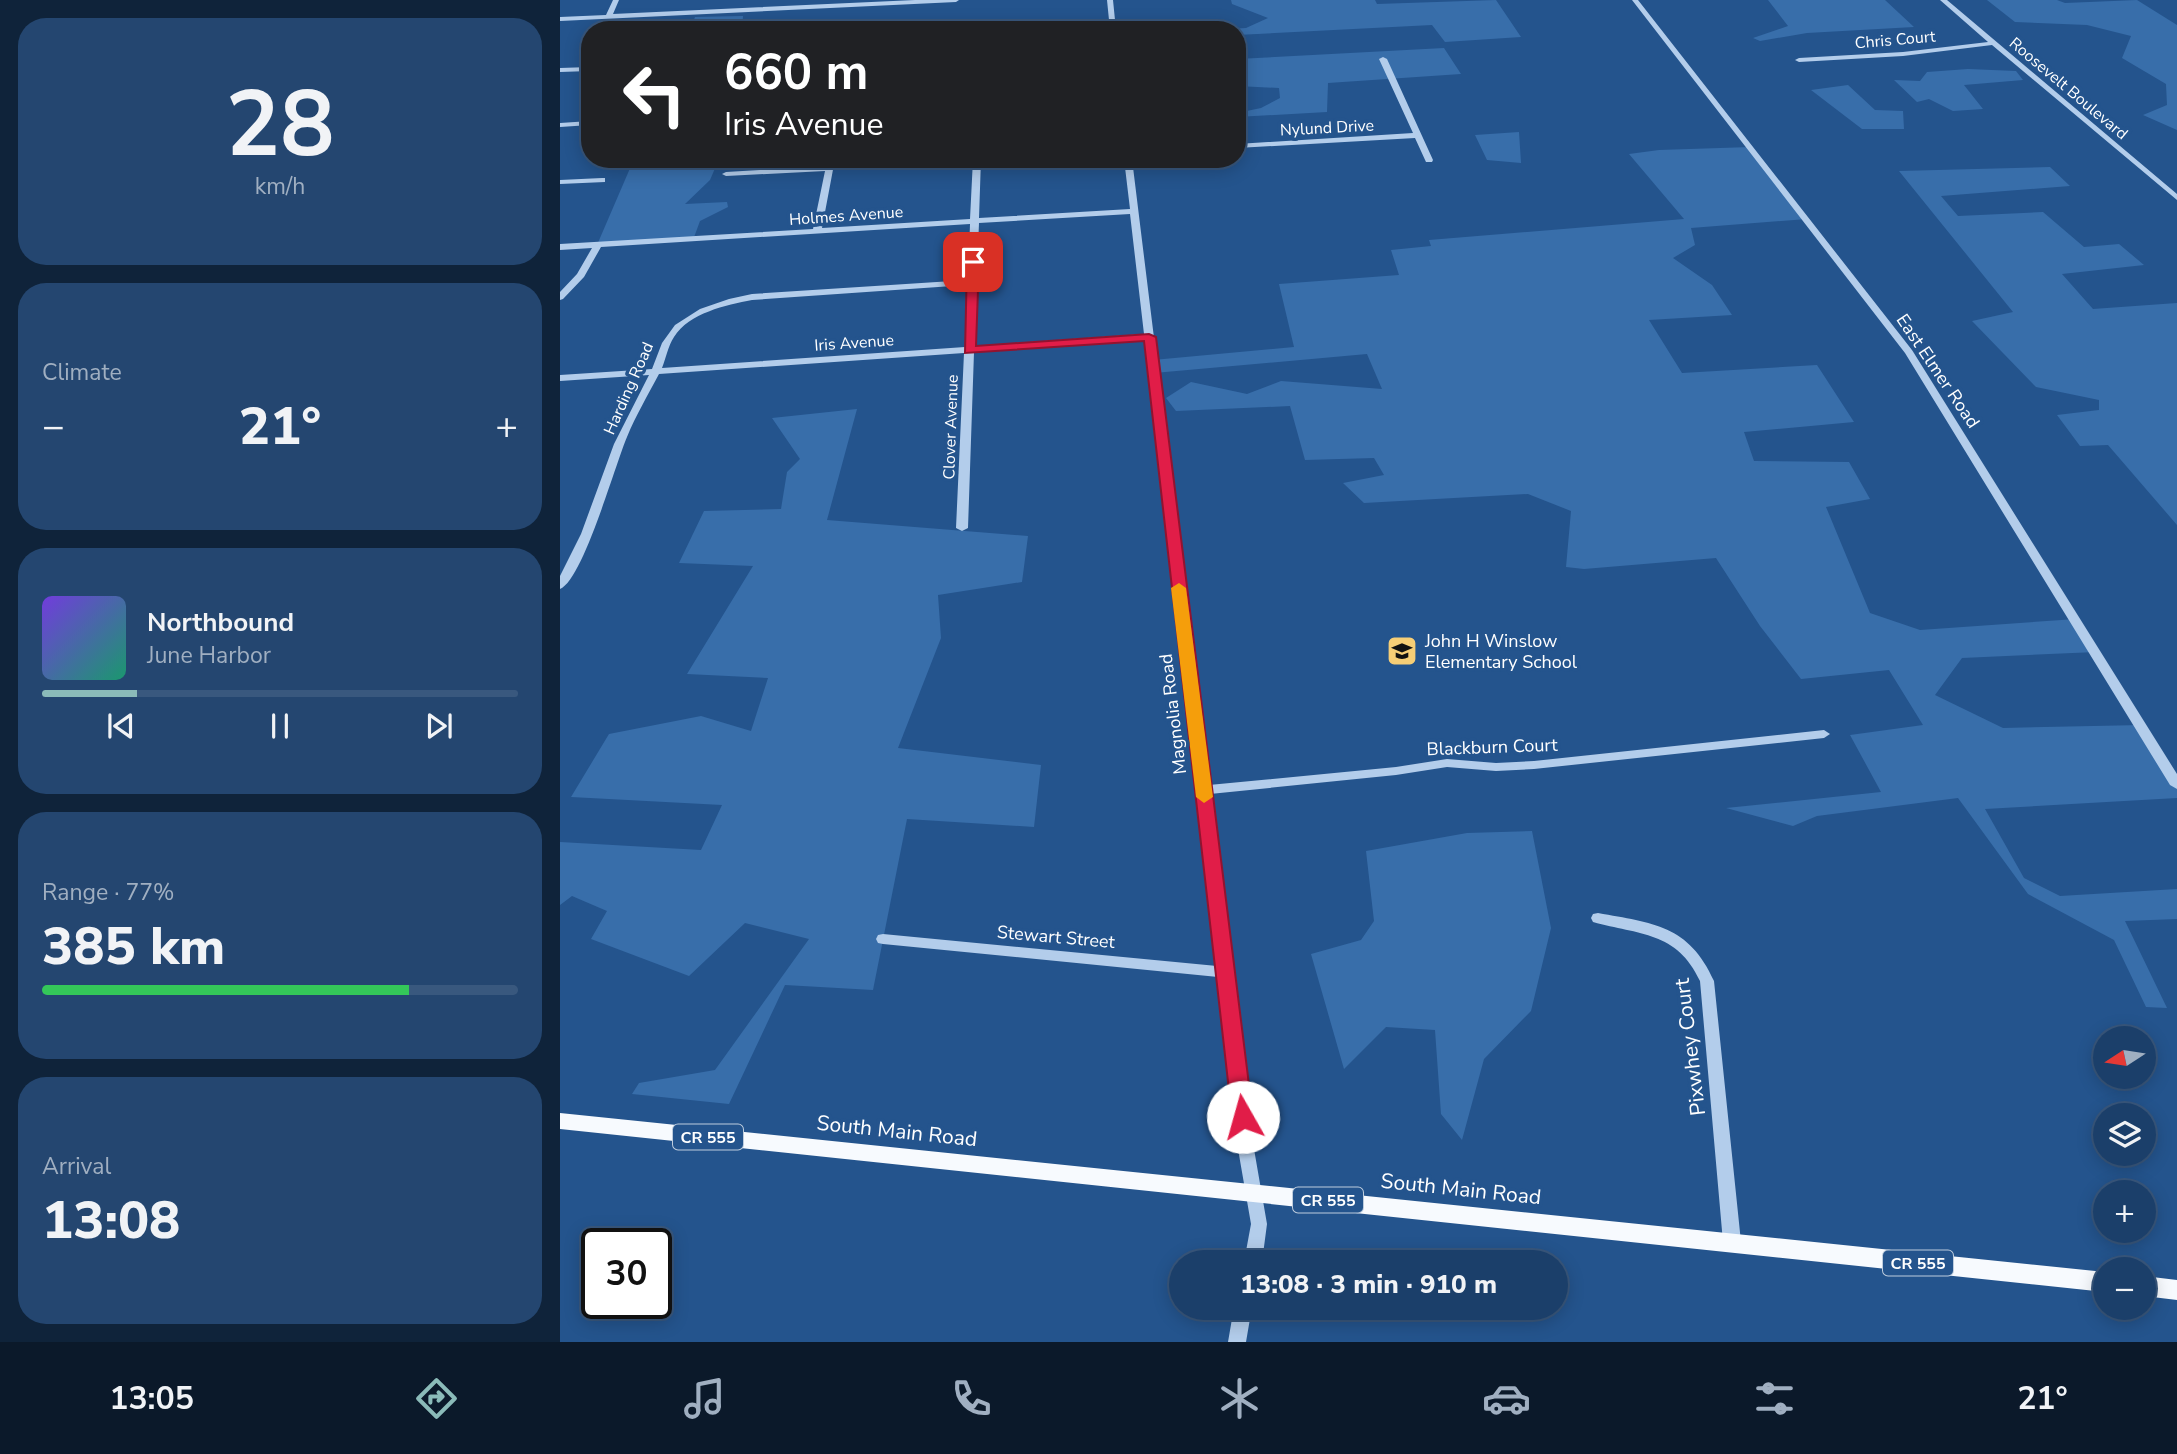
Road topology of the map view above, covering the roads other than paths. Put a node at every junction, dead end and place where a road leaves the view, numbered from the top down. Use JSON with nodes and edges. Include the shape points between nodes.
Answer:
{"nodes":[{"id":1,"x":616,"y":0,"type":"edge"},
{"id":2,"x":750,"y":0,"type":"edge"},
{"id":3,"x":956,"y":0,"type":"edge"},
{"id":4,"x":1110,"y":0,"type":"edge"},
{"id":5,"x":1635,"y":0,"type":"edge"},
{"id":6,"x":1943,"y":0,"type":"edge"},
{"id":7,"x":747,"y":10,"type":"junction"},
{"id":8,"x":608,"y":17,"type":"junction"},
{"id":9,"x":560,"y":19,"type":"edge"},
{"id":10,"x":1112,"y":21,"type":"edge"},
{"id":11,"x":1994,"y":43,"type":"junction"},
{"id":12,"x":1383,"y":59,"type":"dead end"},
{"id":13,"x":1799,"y":60,"type":"dead end"},
{"id":14,"x":581,"y":69,"type":"edge"},
{"id":15,"x":560,"y":70,"type":"edge"},
{"id":16,"x":581,"y":123,"type":"edge"},
{"id":17,"x":560,"y":124,"type":"edge"},
{"id":18,"x":1418,"y":135,"type":"junction"},
{"id":19,"x":1246,"y":145,"type":"edge"},
{"id":20,"x":1429,"y":160,"type":"dead end"},
{"id":21,"x":789,"y":168,"type":"edge"},
{"id":22,"x":830,"y":168,"type":"edge"},
{"id":23,"x":977,"y":168,"type":"edge"},
{"id":24,"x":1129,"y":168,"type":"edge"},
{"id":25,"x":726,"y":174,"type":"dead end"},
{"id":26,"x":602,"y":180,"type":"dead end"},
{"id":27,"x":560,"y":182,"type":"edge"},
{"id":28,"x":2177,"y":198,"type":"edge"},
{"id":29,"x":1135,"y":211,"type":"junction"},
{"id":30,"x":975,"y":221,"type":"junction"},
{"id":31,"x":817,"y":231,"type":"junction"},
{"id":32,"x":598,"y":244,"type":"junction"},
{"id":33,"x":560,"y":247,"type":"edge"},
{"id":34,"x":972,"y":282,"type":"junction"},
{"id":35,"x":560,"y":297,"type":"edge"},
{"id":36,"x":1149,"y":337,"type":"junction"},
{"id":37,"x":969,"y":350,"type":"junction"},
{"id":38,"x":656,"y":372,"type":"junction"},
{"id":39,"x":560,"y":378,"type":"edge"},
{"id":40,"x":962,"y":528,"type":"dead end"},
{"id":41,"x":560,"y":586,"type":"edge"},
{"id":42,"x":1824,"y":734,"type":"dead end"},
{"id":43,"x":2177,"y":785,"type":"edge"},
{"id":44,"x":1203,"y":790,"type":"junction"},
{"id":45,"x":1598,"y":918,"type":"dead end"},
{"id":46,"x":883,"y":939,"type":"dead end"},
{"id":47,"x":1225,"y":972,"type":"junction"},
{"id":48,"x":560,"y":1121,"type":"edge"},
{"id":49,"x":1255,"y":1192,"type":"junction"},
{"id":50,"x":1732,"y":1242,"type":"junction"},
{"id":51,"x":1255,"y":1250,"type":"edge"},
{"id":52,"x":2093,"y":1281,"type":"edge"},
{"id":53,"x":2156,"y":1287,"type":"edge"},
{"id":54,"x":2177,"y":1290,"type":"edge"},
{"id":55,"x":1241,"y":1320,"type":"edge"},
{"id":56,"x":1237,"y":1342,"type":"edge"}],
"edges":[{"from":1,"to":8,"type":"street"},
{"from":2,"to":7,"type":"street"},
{"from":3,"to":7,"type":"street"},
{"from":4,"to":10,"type":"street"},
{"from":5,"to":43,"type":"street","name":"East Elmer Road","via":[[1909,352]]},
{"from":6,"to":11,"type":"street","name":"Roosevelt Boulevard"},
{"from":7,"to":8,"type":"street"},
{"from":8,"to":9,"type":"street"},
{"from":11,"to":13,"type":"street","name":"Chris Court"},
{"from":11,"to":28,"type":"street","name":"Roosevelt Boulevard"},
{"from":12,"to":18,"type":"street"},
{"from":14,"to":15,"type":"street"},
{"from":16,"to":17,"type":"street"},
{"from":18,"to":19,"type":"street","name":"Nylund Drive"},
{"from":18,"to":20,"type":"street"},
{"from":21,"to":25,"type":"street"},
{"from":22,"to":31,"type":"street"},
{"from":23,"to":30,"type":"street","name":"Clover Avenue"},
{"from":24,"to":29,"type":"street","name":"Magnolia Road"},
{"from":26,"to":27,"type":"street"},
{"from":29,"to":30,"type":"street","name":"Holmes Avenue"},
{"from":29,"to":36,"type":"street","name":"Magnolia Road"},
{"from":30,"to":31,"type":"street","name":"Holmes Avenue"},
{"from":30,"to":34,"type":"street","name":"Clover Avenue"},
{"from":31,"to":32,"type":"street","name":"Holmes Avenue"},
{"from":32,"to":33,"type":"street","name":"Holmes Avenue"},
{"from":32,"to":35,"type":"street","via":[[581,275]]},
{"from":34,"to":37,"type":"street","name":"Clover Avenue"},
{"from":34,"to":38,"type":"street","name":"Harding Road","via":[[740,299],[678,327],[663,347]]},
{"from":36,"to":37,"type":"street","name":"Iris Avenue"},
{"from":36,"to":44,"type":"street","name":"Magnolia Road"},
{"from":37,"to":38,"type":"street","name":"Iris Avenue"},
{"from":37,"to":40,"type":"street","name":"Clover Avenue"},
{"from":38,"to":39,"type":"street","name":"Iris Avenue"},
{"from":38,"to":41,"type":"street","name":"Harding Road","via":[[620,444],[586,542]]},
{"from":42,"to":44,"type":"street","name":"Blackburn Court","via":[[1534,765],[1437,764]]},
{"from":44,"to":47,"type":"street","name":"Magnolia Road"},
{"from":45,"to":50,"type":"street","name":"Pixwhey Court","via":[[1664,932],[1684,945],[1702,966]]},
{"from":46,"to":47,"type":"street","name":"Stewart Street"},
{"from":47,"to":49,"type":"street","name":"Magnolia Road"},
{"from":48,"to":49,"type":"main road","name":"South Main Road","number":"CR 555"},
{"from":49,"to":50,"type":"main road","name":"South Main Road","number":"CR 555"},
{"from":49,"to":51,"type":"street","name":"Magnolia Road","via":[[1259,1224]]},
{"from":50,"to":52,"type":"main road","name":"South Main Road","number":"CR 555"},
{"from":53,"to":54,"type":"main road"},
{"from":55,"to":56,"type":"street"}]}
